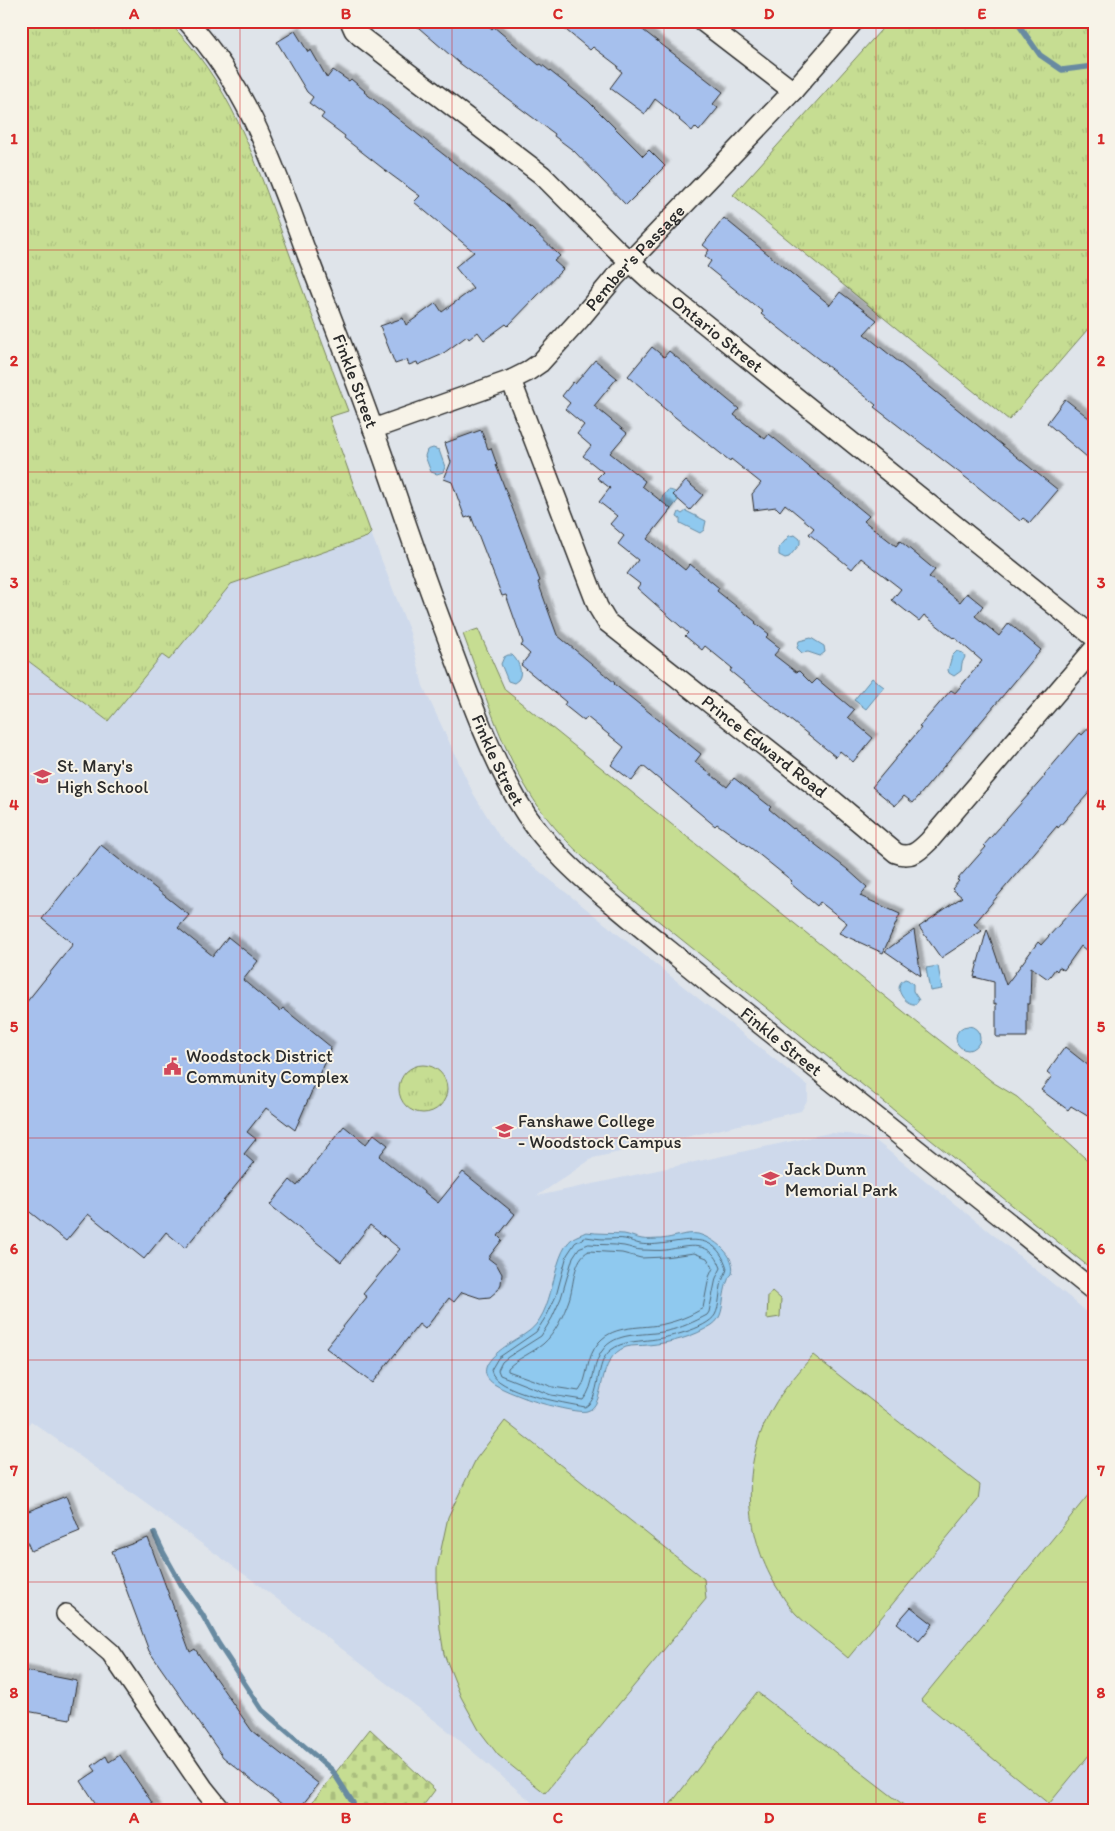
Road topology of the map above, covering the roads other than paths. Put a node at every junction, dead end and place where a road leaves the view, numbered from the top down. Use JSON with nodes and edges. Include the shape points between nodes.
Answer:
{"nodes":[{"id":1,"x":187,"y":21,"type":"edge"},
{"id":2,"x":350,"y":21,"type":"edge"},
{"id":3,"x":702,"y":21,"type":"edge"},
{"id":4,"x":854,"y":21,"type":"edge"},
{"id":5,"x":793,"y":91,"type":"junction"},
{"id":6,"x":630,"y":262,"type":"junction"},
{"id":7,"x":511,"y":380,"type":"junction"},
{"id":8,"x":373,"y":429,"type":"junction"},
{"id":9,"x":1094,"y":637,"type":"edge"},
{"id":10,"x":1094,"y":649,"type":"edge"},
{"id":11,"x":1094,"y":1291,"type":"edge"},
{"id":12,"x":66,"y":1614,"type":"dead end"},
{"id":13,"x":221,"y":1810,"type":"edge"}],
"edges":[{"from":1,"to":8,"type":"street","name":"Finkle Street","via":[[224,67],[264,142]]},
{"from":2,"to":6,"type":"street","name":"Ontario Street","via":[[360,36],[542,175]]},
{"from":3,"to":5,"type":"street"},
{"from":4,"to":5,"type":"street","name":"Pember's Passage"},
{"from":5,"to":6,"type":"street","name":"Pember's Passage"},
{"from":6,"to":7,"type":"street","name":"Pember's Passage","via":[[540,363]]},
{"from":6,"to":9,"type":"street","name":"Ontario Street"},
{"from":7,"to":8,"type":"street","name":"Pember's Passage"},
{"from":7,"to":10,"type":"street","name":"Prince Edward Road","via":[[598,607],[607,622],[902,856],[916,853],[929,841]]},
{"from":8,"to":11,"type":"street","name":"Finkle Street","via":[[430,593],[495,761],[544,839],[575,872],[636,924]]},
{"from":12,"to":13,"type":"street","via":[[111,1653]]}]}
